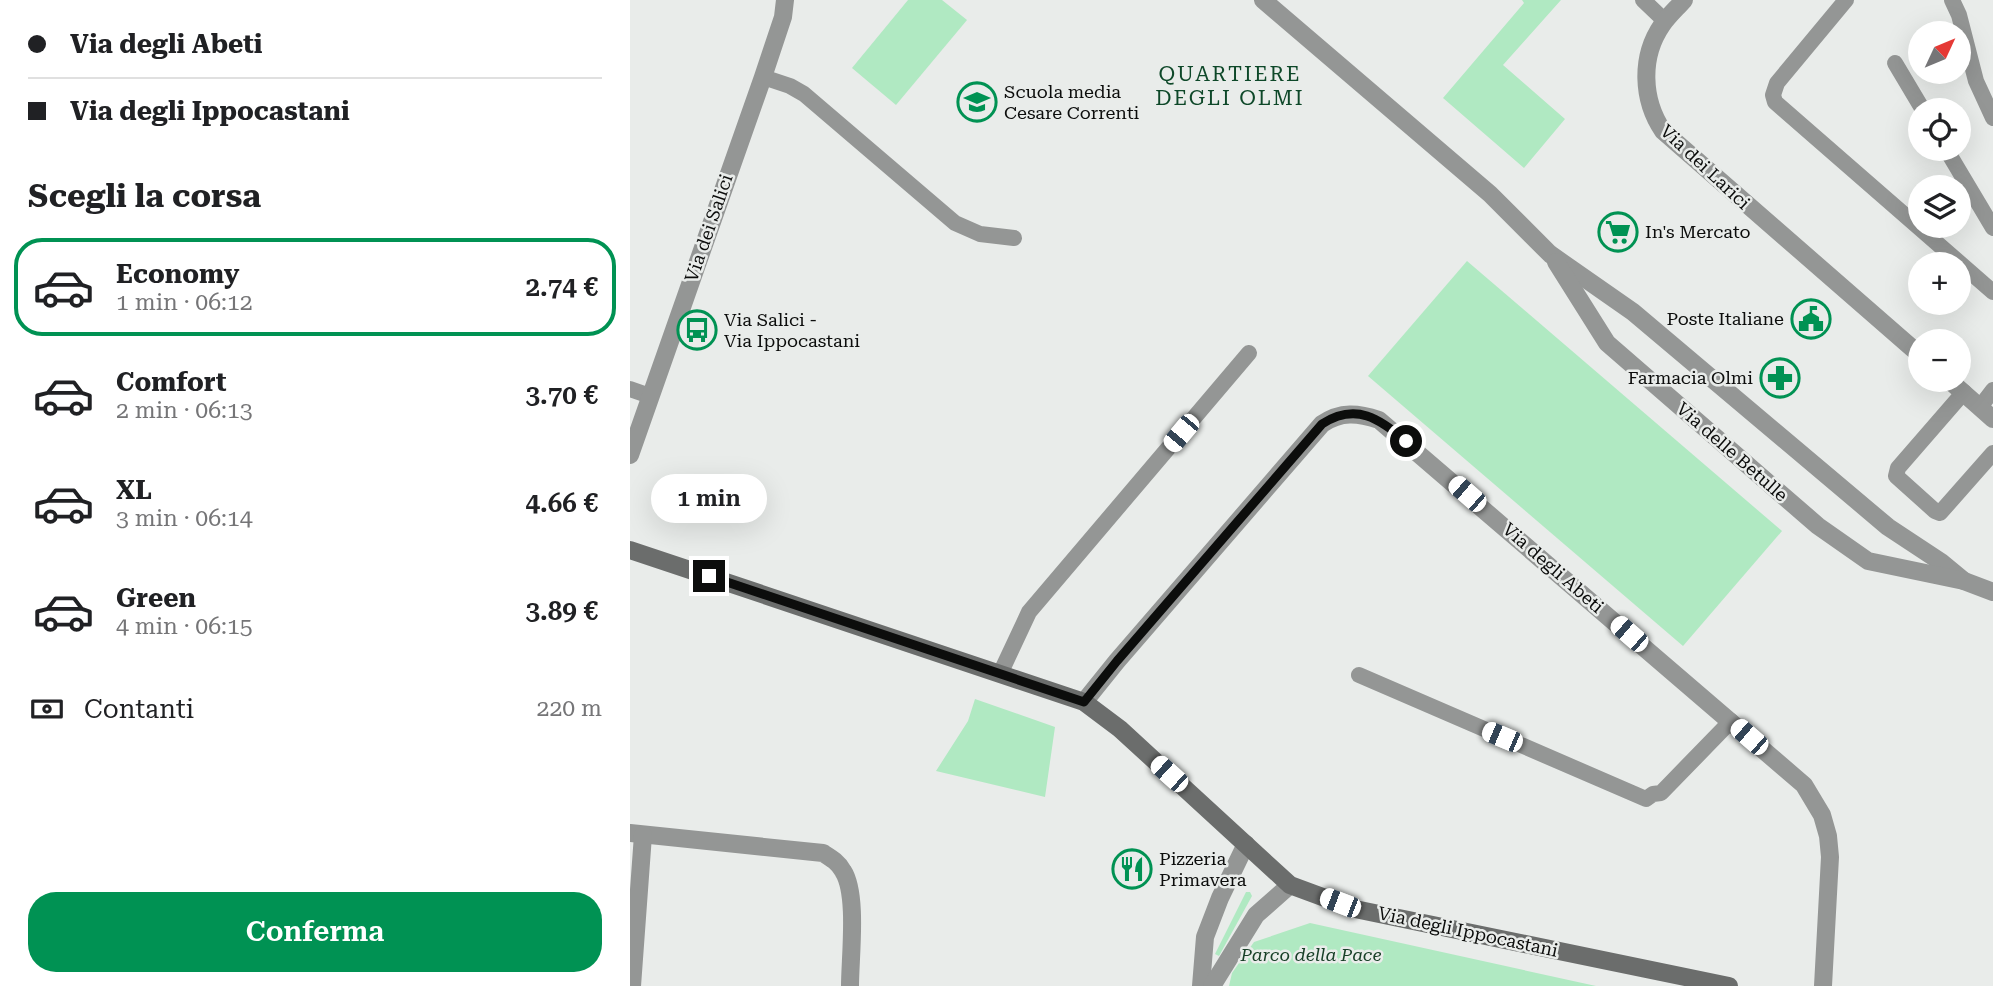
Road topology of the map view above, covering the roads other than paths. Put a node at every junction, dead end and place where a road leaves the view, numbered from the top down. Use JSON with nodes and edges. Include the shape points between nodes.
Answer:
{"nodes":[{"id":1,"x":785,"y":0,"type":"edge"},
{"id":2,"x":1263,"y":0,"type":"edge"},
{"id":3,"x":1643,"y":0,"type":"edge"},
{"id":4,"x":1684,"y":0,"type":"edge"},
{"id":5,"x":1846,"y":0,"type":"edge"},
{"id":6,"x":1952,"y":0,"type":"edge"},
{"id":7,"x":1665,"y":21,"type":"junction"},
{"id":8,"x":1895,"y":63,"type":"dead end"},
{"id":9,"x":762,"y":77,"type":"junction"},
{"id":10,"x":1916,"y":98,"type":"edge"},
{"id":11,"x":1993,"y":118,"type":"edge"},
{"id":12,"x":1953,"y":161,"type":"edge"},
{"id":13,"x":1993,"y":228,"type":"edge"},
{"id":14,"x":1014,"y":238,"type":"dead end"},
{"id":15,"x":1550,"y":254,"type":"junction"},
{"id":16,"x":1993,"y":292,"type":"edge"},
{"id":17,"x":1908,"y":345,"type":"edge"},
{"id":18,"x":1249,"y":353,"type":"dead end"},
{"id":19,"x":630,"y":389,"type":"edge"},
{"id":20,"x":1993,"y":390,"type":"edge"},
{"id":21,"x":1964,"y":393,"type":"joint"},
{"id":22,"x":650,"y":396,"type":"junction"},
{"id":23,"x":1986,"y":413,"type":"edge"},
{"id":24,"x":1993,"y":453,"type":"edge"},
{"id":25,"x":630,"y":455,"type":"edge"},
{"id":26,"x":630,"y":550,"type":"edge"},
{"id":27,"x":1964,"y":581,"type":"junction"},
{"id":28,"x":1993,"y":592,"type":"edge"},
{"id":29,"x":1000,"y":674,"type":"junction"},
{"id":30,"x":1359,"y":674,"type":"dead end"},
{"id":31,"x":1084,"y":702,"type":"junction"},
{"id":32,"x":1731,"y":721,"type":"junction"},
{"id":33,"x":637,"y":834,"type":"edge"},
{"id":34,"x":1246,"y":844,"type":"junction"},
{"id":35,"x":1290,"y":885,"type":"junction"},
{"id":36,"x":632,"y":986,"type":"edge"},
{"id":37,"x":850,"y":986,"type":"edge"},
{"id":38,"x":1201,"y":986,"type":"edge"},
{"id":39,"x":1212,"y":986,"type":"edge"},
{"id":40,"x":1729,"y":986,"type":"edge"},
{"id":41,"x":1823,"y":986,"type":"edge"}],
"edges":[{"from":1,"to":9,"type":"street","name":"Via dei Salici"},
{"from":2,"to":15,"type":"street","name":"Via delle Betulle","via":[[1490,194]]},
{"from":3,"to":7,"type":"lane"},
{"from":4,"to":7,"type":"street","name":"Via dei Larici"},
{"from":5,"to":16,"type":"lane","via":[[1777,83],[1775,102]]},
{"from":6,"to":11,"type":"lane","via":[[1976,81]]},
{"from":7,"to":17,"type":"street","name":"Via dei Larici","via":[[1653,41],[1647,66],[1647,97],[1662,131]]},
{"from":8,"to":10,"type":"lane"},
{"from":9,"to":14,"type":"lane","via":[[804,94],[955,223],[980,234]]},
{"from":9,"to":22,"type":"street","name":"Via dei Salici"},
{"from":12,"to":13,"type":"lane"},
{"from":15,"to":27,"type":"street","name":"Via delle Betulle","via":[[1633,312],[1888,527]]},
{"from":15,"to":27,"type":"street","name":"Via delle Betulle","via":[[1607,343],[1818,526],[1868,561]]},
{"from":18,"to":29,"type":"lane","via":[[1028,612]]},
{"from":19,"to":22,"type":"lane"},
{"from":20,"to":23,"type":"lane"},
{"from":21,"to":23,"type":"street"},
{"from":21,"to":24,"type":"lane","via":[[1898,468],[1896,477],[1940,513]]},
{"from":22,"to":25,"type":"street","name":"Via dei Salici"},
{"from":26,"to":29,"type":"street","name":"Via degli Ippocastani"},
{"from":27,"to":28,"type":"street","name":"Via delle Betulle"},
{"from":29,"to":31,"type":"street","name":"Via degli Ippocastani"},
{"from":30,"to":32,"type":"lane","via":[[1646,799],[1661,793]]},
{"from":31,"to":32,"type":"street","name":"Via degli Abeti","via":[[1312,433],[1327,420],[1356,414],[1386,424]]},
{"from":31,"to":34,"type":"street","name":"Via degli Ippocastani"},
{"from":32,"to":41,"type":"street","name":"Via degli Abeti","via":[[1804,785],[1822,815],[1830,857]]},
{"from":33,"to":36,"type":"street"},
{"from":33,"to":37,"type":"street","via":[[823,853],[836,861],[845,873],[852,900]]},
{"from":34,"to":35,"type":"street","name":"Via degli Ippocastani"},
{"from":34,"to":38,"type":"street","via":[[1205,937]]},
{"from":35,"to":39,"type":"street","via":[[1255,915]]},
{"from":35,"to":40,"type":"street","name":"Via degli Ippocastani","via":[[1355,909]]}]}
